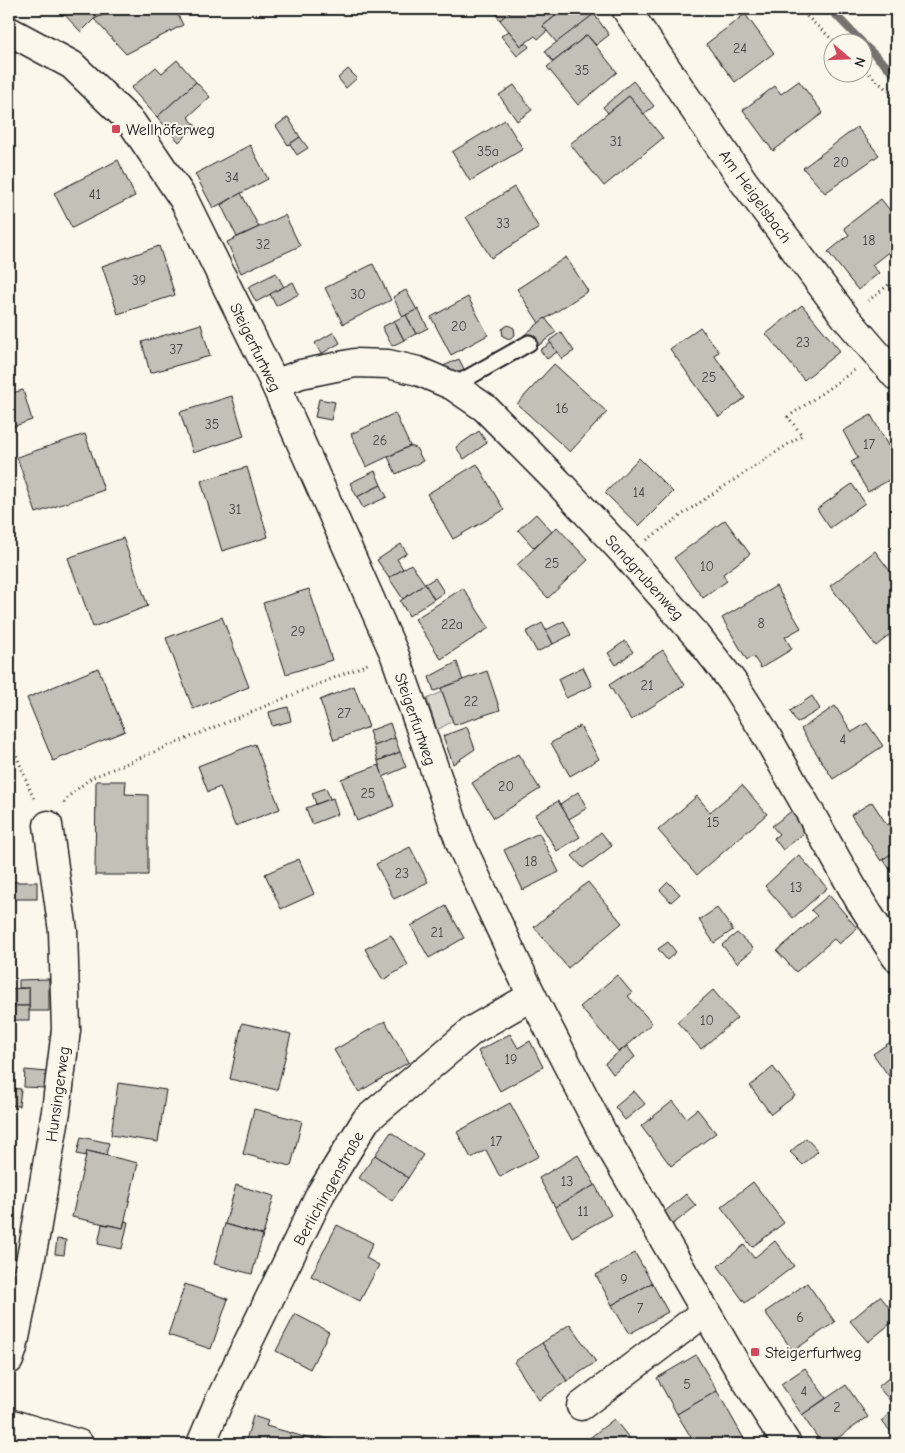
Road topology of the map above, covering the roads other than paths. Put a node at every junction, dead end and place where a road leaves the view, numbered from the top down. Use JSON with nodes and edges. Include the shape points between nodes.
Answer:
{"nodes":[{"id":1,"x":626,"y":9,"type":"edge"},
{"id":2,"x":9,"y":31,"type":"edge"},
{"id":3,"x":528,"y":343,"type":"dead end"},
{"id":4,"x":896,"y":376,"type":"edge"},
{"id":5,"x":275,"y":384,"type":"junction"},
{"id":6,"x":453,"y":386,"type":"junction"},
{"id":7,"x":48,"y":825,"type":"road end"},
{"id":8,"x":896,"y":957,"type":"edge"},
{"id":9,"x":532,"y":996,"type":"junction"},
{"id":10,"x":705,"y":1312,"type":"junction"},
{"id":11,"x":9,"y":1360,"type":"edge"},
{"id":12,"x":581,"y":1406,"type":"dead end"},
{"id":13,"x":9,"y":1423,"type":"edge"},
{"id":14,"x":79,"y":1444,"type":"edge"},
{"id":15,"x":201,"y":1444,"type":"edge"},
{"id":16,"x":787,"y":1444,"type":"edge"}],
"edges":[{"from":1,"to":4,"type":"street","name":"Am Heigelsbach","via":[[744,182],[846,318]]},
{"from":2,"to":5,"type":"street","name":"Steigerfurtweg","via":[[72,65],[132,123],[184,200]]},
{"from":3,"to":6,"type":"lane"},
{"from":5,"to":6,"type":"street","name":"Sandgrubenweg","via":[[301,374],[355,363],[388,364],[418,371]]},
{"from":5,"to":9,"type":"street","name":"Steigerfurtweg","via":[[394,653],[461,845]]},
{"from":6,"to":8,"type":"street","name":"Sandgrubenweg","via":[[485,408],[563,488],[697,636],[732,681]]},
{"from":7,"to":11,"type":"street","name":"Hunsingerweg","via":[[63,931],[66,1030],[38,1218]]},
{"from":9,"to":10,"type":"street","name":"Steigerfurtweg","via":[[602,1132]]},
{"from":9,"to":15,"type":"street","name":"Berlichingenstraße","via":[[474,1030],[366,1120],[321,1193]]},
{"from":10,"to":12,"type":"street"},
{"from":10,"to":16,"type":"street","name":"Steigerfurtweg"},
{"from":13,"to":14,"type":"street"}]}
